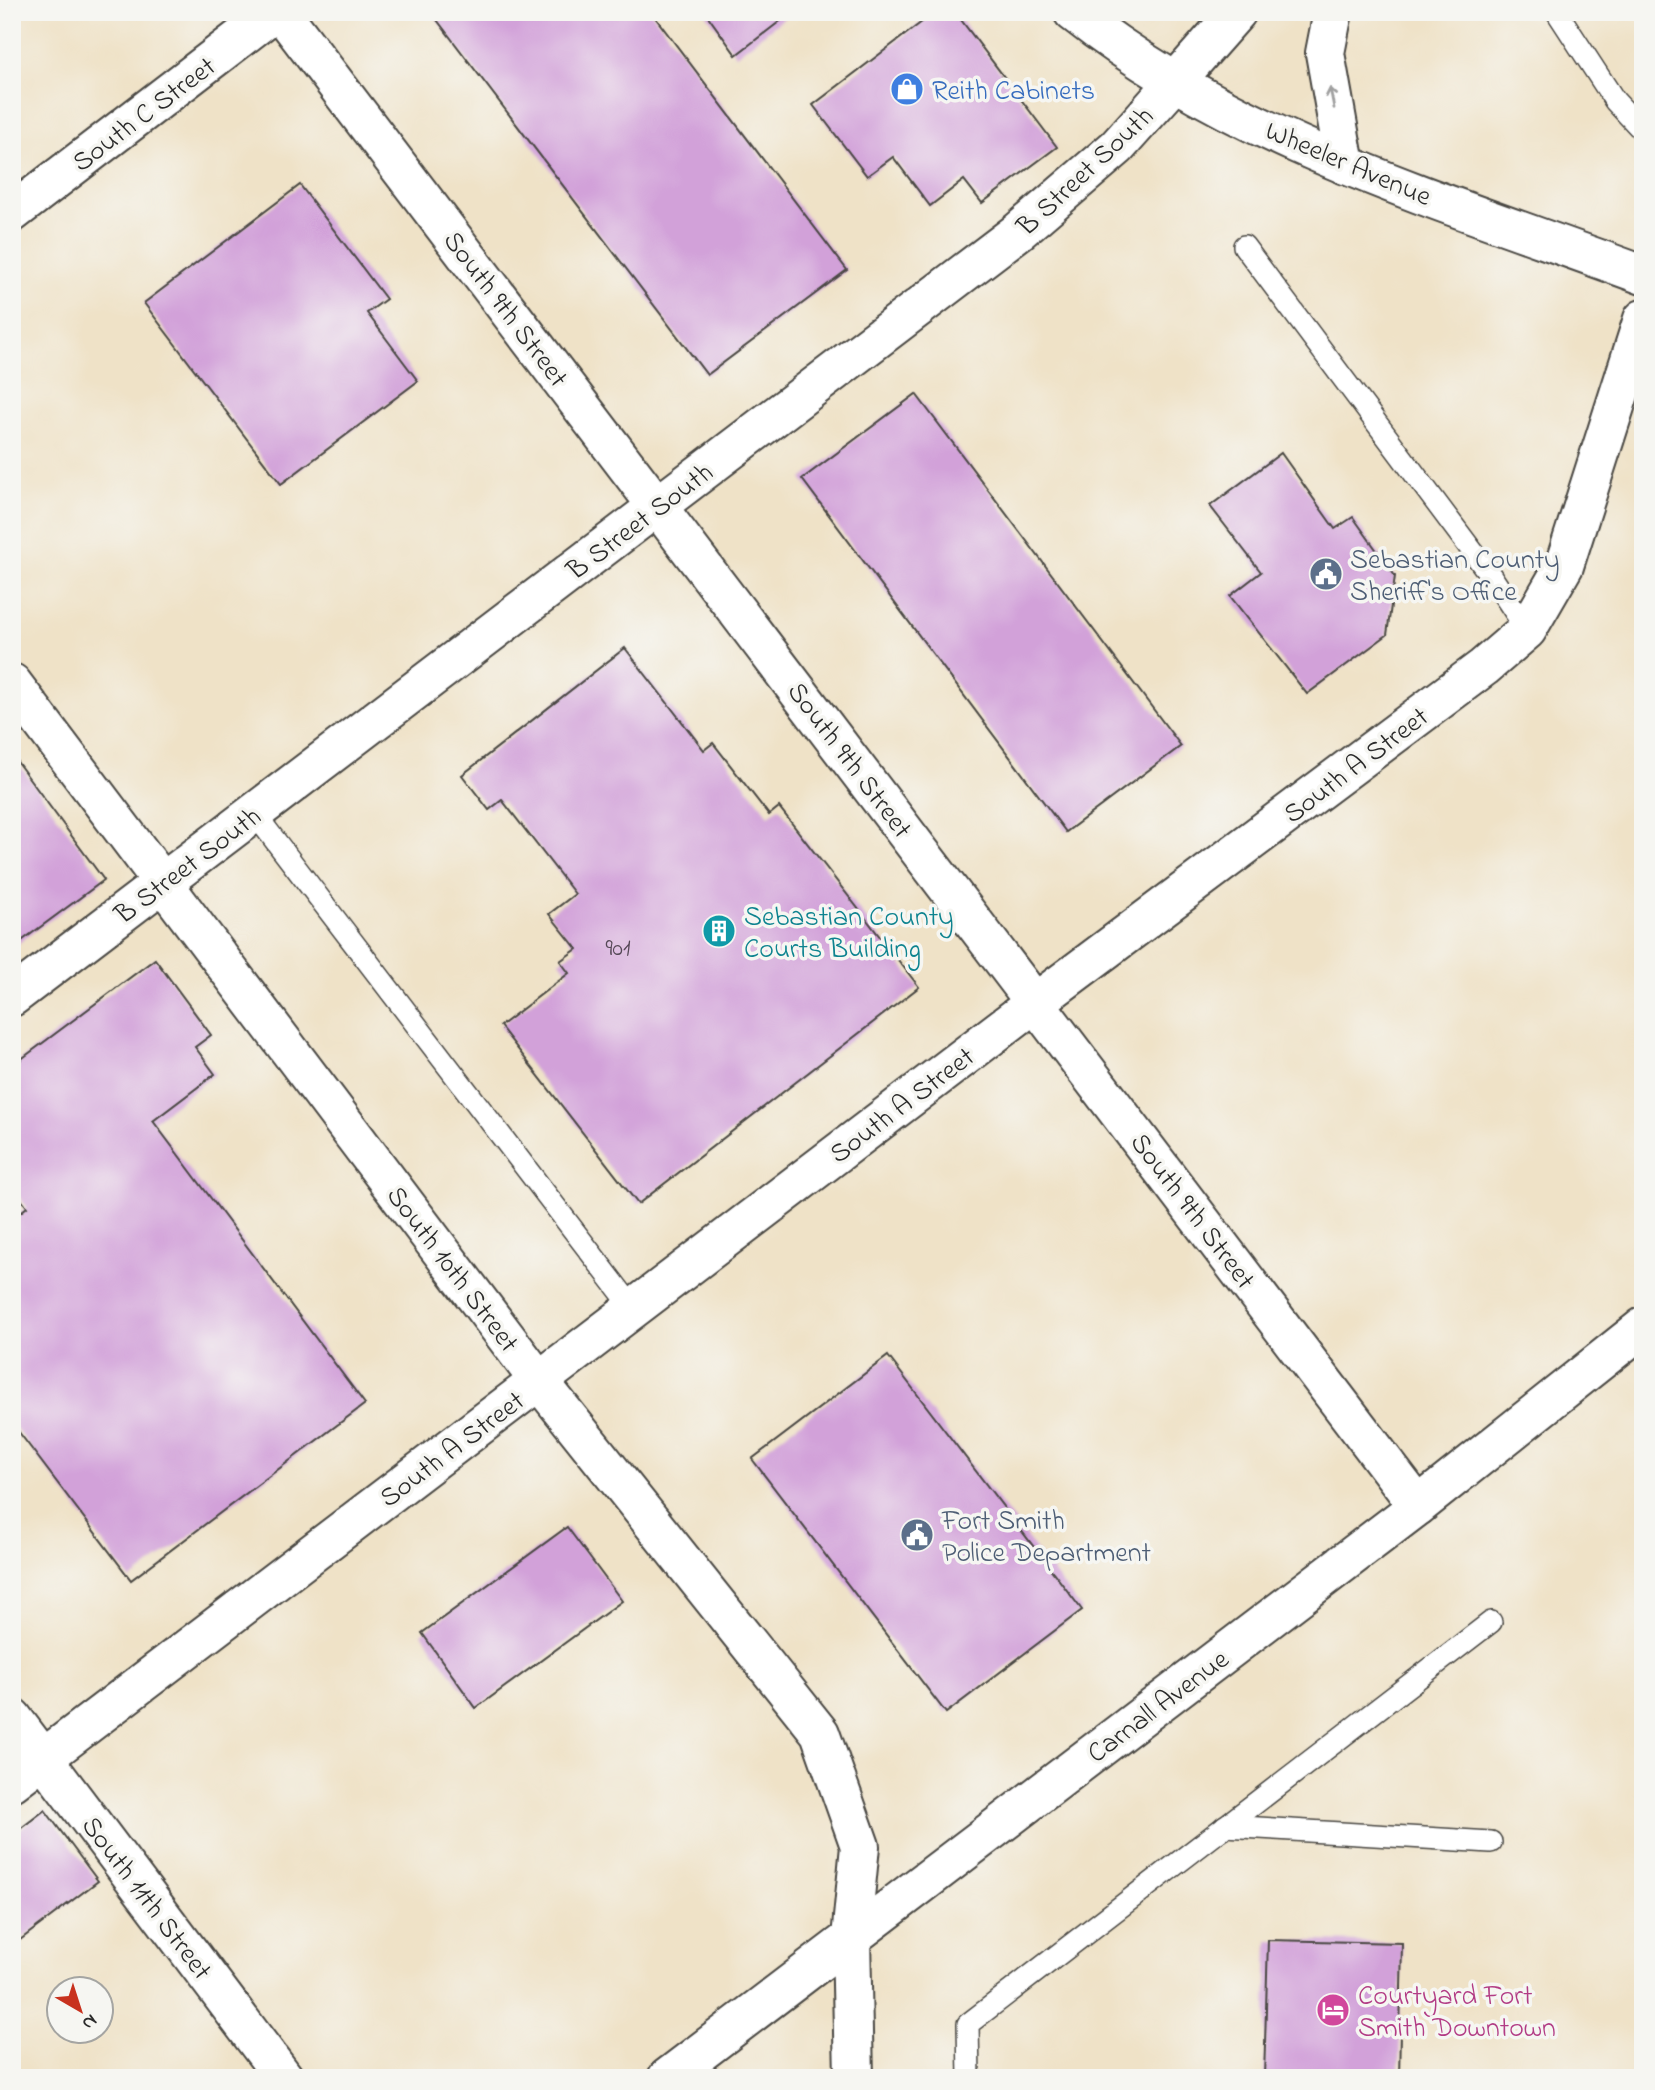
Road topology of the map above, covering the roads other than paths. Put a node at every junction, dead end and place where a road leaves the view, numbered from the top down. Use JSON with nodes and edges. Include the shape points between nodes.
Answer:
{"nodes":[{"id":1,"x":274,"y":12,"type":"edge"},
{"id":2,"x":281,"y":12,"type":"edge"},
{"id":3,"x":1073,"y":12,"type":"edge"},
{"id":4,"x":1237,"y":12,"type":"edge"},
{"id":5,"x":1333,"y":12,"type":"edge"},
{"id":6,"x":1557,"y":12,"type":"edge"},
{"id":7,"x":1176,"y":80,"type":"junction"},
{"id":8,"x":1643,"y":131,"type":"edge"},
{"id":9,"x":1345,"y":165,"type":"junction"},
{"id":10,"x":12,"y":213,"type":"edge"},
{"id":11,"x":1244,"y":246,"type":"dead end"},
{"id":12,"x":1643,"y":275,"type":"edge"},
{"id":13,"x":1643,"y":319,"type":"edge"},
{"id":14,"x":657,"y":505,"type":"junction"},
{"id":15,"x":1527,"y":630,"type":"junction"},
{"id":16,"x":12,"y":683,"type":"edge"},
{"id":17,"x":254,"y":813,"type":"junction"},
{"id":18,"x":163,"y":883,"type":"junction"},
{"id":19,"x":12,"y":997,"type":"edge"},
{"id":20,"x":1036,"y":1002,"type":"junction"},
{"id":21,"x":633,"y":1308,"type":"junction"},
{"id":22,"x":1643,"y":1327,"type":"edge"},
{"id":23,"x":539,"y":1381,"type":"junction"},
{"id":24,"x":1418,"y":1506,"type":"junction"},
{"id":25,"x":1491,"y":1622,"type":"dead end"},
{"id":26,"x":12,"y":1717,"type":"edge"},
{"id":27,"x":43,"y":1758,"type":"junction"},
{"id":28,"x":12,"y":1782,"type":"edge"},
{"id":29,"x":1225,"y":1826,"type":"junction"},
{"id":30,"x":1491,"y":1842,"type":"dead end"},
{"id":31,"x":851,"y":1938,"type":"junction"},
{"id":32,"x":284,"y":2078,"type":"edge"},
{"id":33,"x":667,"y":2078,"type":"edge"},
{"id":34,"x":853,"y":2078,"type":"edge"},
{"id":35,"x":969,"y":2078,"type":"edge"}],
"edges":[{"from":1,"to":10,"type":"street","name":"South C Street"},
{"from":2,"to":14,"type":"street","name":"South 9th Street"},
{"from":3,"to":7,"type":"street","name":"Wheeler Avenue","via":[[1115,46]]},
{"from":4,"to":7,"type":"street","name":"B Street South"},
{"from":9,"to":5,"type":"street","one_way":true,"via":[[1325,53]]},
{"from":6,"to":8,"type":"lane","via":[[1615,101]]},
{"from":7,"to":9,"type":"street","name":"Wheeler Avenue"},
{"from":7,"to":14,"type":"street","name":"B Street South","via":[[1117,146],[1019,231]]},
{"from":9,"to":12,"type":"street","name":"Wheeler Avenue"},
{"from":11,"to":15,"type":"lane"},
{"from":13,"to":15,"type":"street","name":"South A Street","via":[[1564,566]]},
{"from":14,"to":17,"type":"street","name":"B Street South"},
{"from":14,"to":20,"type":"street","name":"South 9th Street"},
{"from":15,"to":20,"type":"street","name":"South A Street","via":[[1484,667]]},
{"from":16,"to":18,"type":"street","name":"South 10th Street"},
{"from":17,"to":18,"type":"street","name":"B Street South"},
{"from":17,"to":21,"type":"lane"},
{"from":18,"to":19,"type":"street","name":"B Street South"},
{"from":18,"to":23,"type":"street","name":"South 10th Street"},
{"from":20,"to":21,"type":"street","name":"South A Street"},
{"from":20,"to":24,"type":"street","name":"South 9th Street"},
{"from":21,"to":23,"type":"street","name":"South A Street"},
{"from":22,"to":24,"type":"street","name":"Carnall Avenue"},
{"from":23,"to":27,"type":"street","name":"South A Street"},
{"from":23,"to":31,"type":"street","name":"South 10th Street","via":[[820,1733],[860,1846]]},
{"from":24,"to":31,"type":"street","name":"Carnall Avenue"},
{"from":25,"to":29,"type":"lane"},
{"from":26,"to":27,"type":"street","name":"South 11th Street"},
{"from":27,"to":28,"type":"street","name":"South A Street"},
{"from":27,"to":32,"type":"street","name":"South 11th Street"},
{"from":29,"to":30,"type":"lane"},
{"from":29,"to":35,"type":"lane","via":[[968,2024]]},
{"from":31,"to":33,"type":"street","name":"Carnall Avenue"},
{"from":31,"to":34,"type":"street","name":"South 10th Street"}]}
